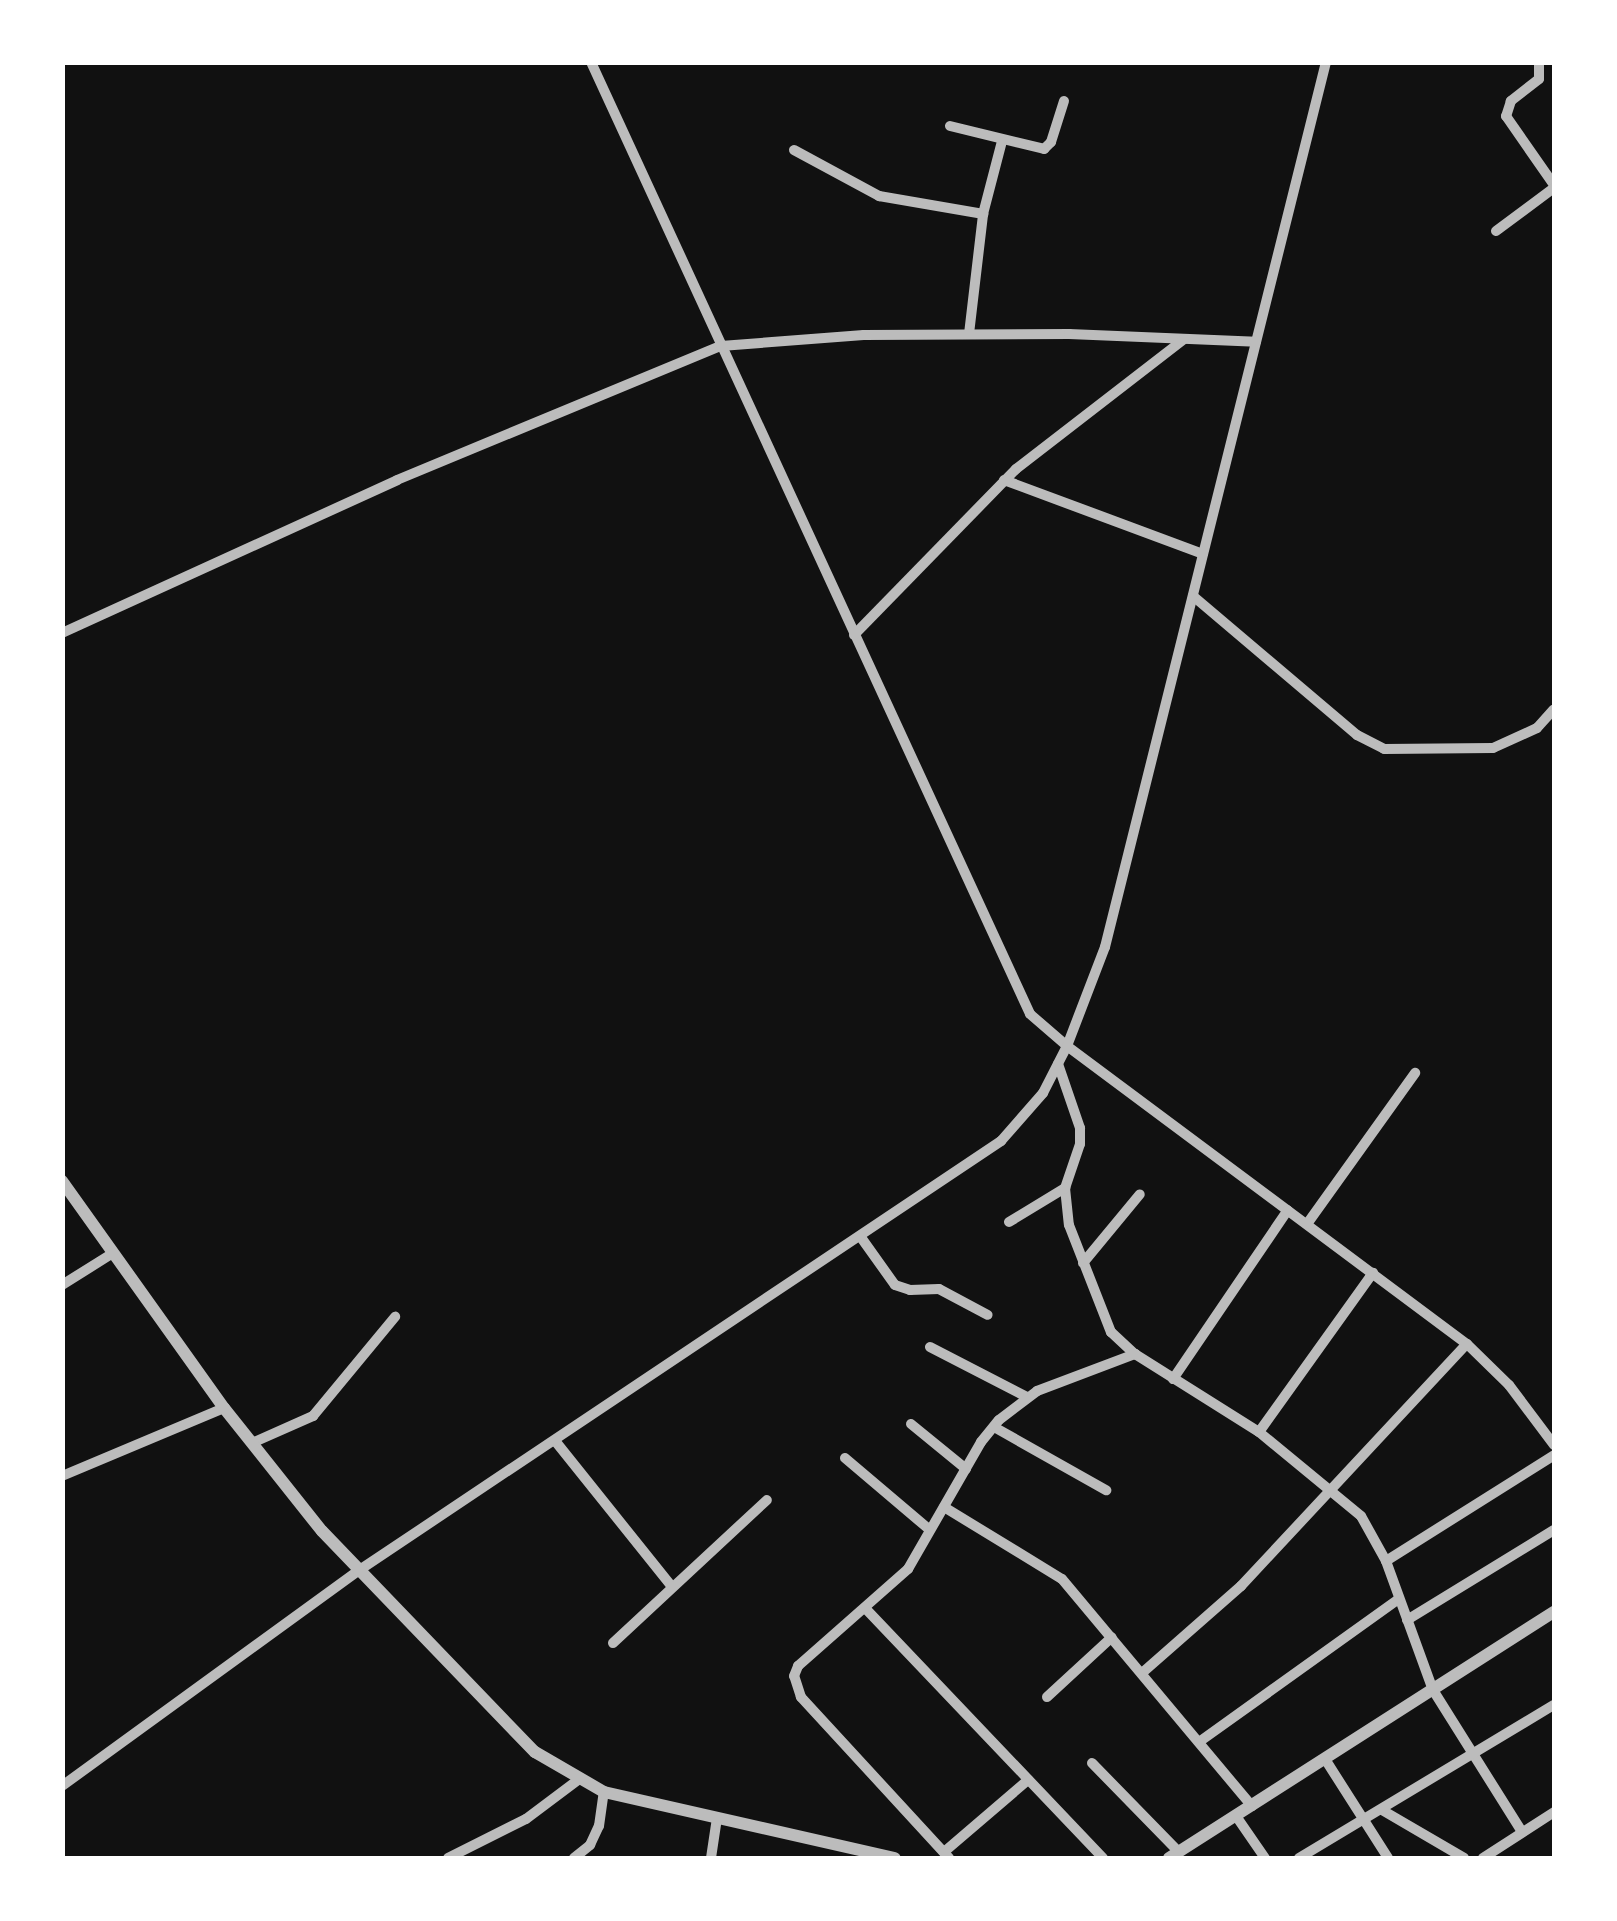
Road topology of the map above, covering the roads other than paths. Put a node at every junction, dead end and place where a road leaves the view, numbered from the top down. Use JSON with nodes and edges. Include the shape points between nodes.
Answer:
{"nodes":[{"id":1,"x":591,"y":62,"type":"edge"},
{"id":2,"x":1538,"y":62,"type":"edge"},
{"id":3,"x":1324,"y":63,"type":"edge"},
{"id":4,"x":1554,"y":70,"type":"edge"},
{"id":5,"x":1539,"y":78,"type":"junction"},
{"id":6,"x":1064,"y":101,"type":"dead end"},
{"id":7,"x":950,"y":126,"type":"dead end"},
{"id":8,"x":1002,"y":140,"type":"junction"},
{"id":9,"x":794,"y":150,"type":"dead end"},
{"id":10,"x":1554,"y":187,"type":"edge"},
{"id":11,"x":982,"y":214,"type":"junction"},
{"id":12,"x":1496,"y":231,"type":"dead end"},
{"id":13,"x":969,"y":334,"type":"junction"},
{"id":14,"x":1185,"y":339,"type":"junction"},
{"id":15,"x":1256,"y":342,"type":"junction"},
{"id":16,"x":721,"y":346,"type":"junction"},
{"id":17,"x":1004,"y":480,"type":"junction"},
{"id":18,"x":1203,"y":554,"type":"junction"},
{"id":19,"x":1193,"y":596,"type":"junction"},
{"id":20,"x":62,"y":634,"type":"edge"},
{"id":21,"x":854,"y":635,"type":"junction"},
{"id":22,"x":1554,"y":710,"type":"edge"},
{"id":23,"x":1067,"y":1046,"type":"junction"},
{"id":24,"x":1058,"y":1064,"type":"junction"},
{"id":25,"x":1414,"y":1073,"type":"dead end"},
{"id":26,"x":62,"y":1180,"type":"edge"},
{"id":27,"x":1065,"y":1188,"type":"junction"},
{"id":28,"x":1140,"y":1194,"type":"dead end"},
{"id":29,"x":1288,"y":1210,"type":"junction"},
{"id":30,"x":1009,"y":1222,"type":"dead end"},
{"id":31,"x":1307,"y":1224,"type":"junction"},
{"id":32,"x":860,"y":1236,"type":"junction"},
{"id":33,"x":113,"y":1254,"type":"junction"},
{"id":34,"x":1082,"y":1263,"type":"junction"},
{"id":35,"x":1372,"y":1273,"type":"junction"},
{"id":36,"x":62,"y":1285,"type":"edge"},
{"id":37,"x":988,"y":1315,"type":"dead end"},
{"id":38,"x":395,"y":1316,"type":"dead end"},
{"id":39,"x":1467,"y":1344,"type":"junction"},
{"id":40,"x":930,"y":1347,"type":"dead end"},
{"id":41,"x":1135,"y":1354,"type":"junction"},
{"id":42,"x":1173,"y":1379,"type":"junction"},
{"id":43,"x":1028,"y":1398,"type":"junction"},
{"id":44,"x":224,"y":1408,"type":"junction"},
{"id":45,"x":911,"y":1424,"type":"dead end"},
{"id":46,"x":994,"y":1427,"type":"junction"},
{"id":47,"x":1259,"y":1432,"type":"junction"},
{"id":48,"x":556,"y":1442,"type":"junction"},
{"id":49,"x":252,"y":1444,"type":"junction"},
{"id":50,"x":1554,"y":1446,"type":"edge"},
{"id":51,"x":1554,"y":1456,"type":"edge"},
{"id":52,"x":845,"y":1458,"type":"dead end"},
{"id":53,"x":966,"y":1469,"type":"junction"},
{"id":54,"x":62,"y":1476,"type":"edge"},
{"id":55,"x":1332,"y":1489,"type":"junction"},
{"id":56,"x":1106,"y":1490,"type":"dead end"},
{"id":57,"x":767,"y":1500,"type":"dead end"},
{"id":58,"x":944,"y":1507,"type":"junction"},
{"id":59,"x":930,"y":1530,"type":"junction"},
{"id":60,"x":1554,"y":1530,"type":"edge"},
{"id":61,"x":1386,"y":1561,"type":"junction"},
{"id":62,"x":358,"y":1571,"type":"junction"},
{"id":63,"x":672,"y":1587,"type":"junction"},
{"id":64,"x":1400,"y":1598,"type":"junction"},
{"id":65,"x":865,"y":1608,"type":"junction"},
{"id":66,"x":1554,"y":1612,"type":"edge"},
{"id":67,"x":1407,"y":1620,"type":"junction"},
{"id":68,"x":1112,"y":1637,"type":"junction"},
{"id":69,"x":612,"y":1643,"type":"dead end"},
{"id":70,"x":1142,"y":1672,"type":"junction"},
{"id":71,"x":1433,"y":1690,"type":"junction"},
{"id":72,"x":1046,"y":1697,"type":"dead end"},
{"id":73,"x":1554,"y":1705,"type":"edge"},
{"id":74,"x":1199,"y":1742,"type":"junction"},
{"id":75,"x":1473,"y":1754,"type":"junction"},
{"id":76,"x":1325,"y":1759,"type":"junction"},
{"id":77,"x":1092,"y":1763,"type":"dead end"},
{"id":78,"x":578,"y":1780,"type":"junction"},
{"id":79,"x":1028,"y":1780,"type":"junction"},
{"id":80,"x":62,"y":1786,"type":"edge"},
{"id":81,"x":604,"y":1792,"type":"junction"},
{"id":82,"x":1252,"y":1806,"type":"junction"},
{"id":83,"x":1382,"y":1810,"type":"junction"},
{"id":84,"x":1554,"y":1812,"type":"edge"},
{"id":85,"x":1236,"y":1816,"type":"junction"},
{"id":86,"x":717,"y":1818,"type":"junction"},
{"id":87,"x":1365,"y":1820,"type":"junction"},
{"id":88,"x":1522,"y":1832,"type":"junction"},
{"id":89,"x":946,"y":1855,"type":"edge"},
{"id":90,"x":1174,"y":1856,"type":"edge"},
{"id":91,"x":448,"y":1858,"type":"edge"},
{"id":92,"x":574,"y":1858,"type":"edge"},
{"id":93,"x":710,"y":1858,"type":"edge"},
{"id":94,"x":895,"y":1858,"type":"edge"},
{"id":95,"x":1103,"y":1858,"type":"edge"},
{"id":96,"x":1265,"y":1858,"type":"edge"},
{"id":97,"x":1299,"y":1858,"type":"edge"},
{"id":98,"x":1388,"y":1858,"type":"edge"},
{"id":99,"x":1464,"y":1858,"type":"edge"},
{"id":100,"x":1483,"y":1858,"type":"edge"}],
"edges":[{"from":1,"to":16,"type":"street"},
{"from":2,"to":5,"type":"street"},
{"from":3,"to":15,"type":"street"},
{"from":4,"to":5,"type":"street"},
{"from":5,"to":10,"type":"street","via":[[1511,101],[1506,116]]},
{"from":6,"to":8,"type":"street","via":[[1044,149]]},
{"from":7,"to":8,"type":"street"},
{"from":8,"to":11,"type":"street"},
{"from":9,"to":11,"type":"street","via":[[879,196]]},
{"from":10,"to":12,"type":"street"},
{"from":11,"to":13,"type":"street"},
{"from":13,"to":14,"type":"street"},
{"from":13,"to":16,"type":"street"},
{"from":14,"to":15,"type":"street"},
{"from":14,"to":17,"type":"street"},
{"from":15,"to":18,"type":"street"},
{"from":16,"to":20,"type":"street","via":[[397,480]]},
{"from":16,"to":21,"type":"street"},
{"from":17,"to":18,"type":"street"},
{"from":17,"to":21,"type":"street"},
{"from":18,"to":19,"type":"street"},
{"from":19,"to":22,"type":"street","via":[[1357,736],[1384,749],[1493,748],[1537,728]]},
{"from":19,"to":23,"type":"street","via":[[1104,947]]},
{"from":21,"to":23,"type":"street","via":[[1030,1014]]},
{"from":23,"to":24,"type":"street"},
{"from":23,"to":29,"type":"street"},
{"from":24,"to":27,"type":"street","via":[[1080,1128]]},
{"from":24,"to":32,"type":"street","via":[[1023,1120],[1001,1140]]},
{"from":25,"to":31,"type":"street"},
{"from":26,"to":33,"type":"street"},
{"from":27,"to":30,"type":"street"},
{"from":27,"to":34,"type":"street"},
{"from":28,"to":34,"type":"street"},
{"from":29,"to":31,"type":"street"},
{"from":29,"to":42,"type":"street"},
{"from":31,"to":35,"type":"street"},
{"from":32,"to":37,"type":"street","via":[[894,1284],[940,1289]]},
{"from":32,"to":48,"type":"street"},
{"from":33,"to":36,"type":"street"},
{"from":33,"to":44,"type":"street"},
{"from":34,"to":41,"type":"street","via":[[1111,1332]]},
{"from":35,"to":39,"type":"street"},
{"from":35,"to":47,"type":"street"},
{"from":38,"to":49,"type":"street","via":[[313,1416]]},
{"from":39,"to":50,"type":"street"},
{"from":39,"to":55,"type":"street"},
{"from":40,"to":43,"type":"street"},
{"from":41,"to":42,"type":"street"},
{"from":41,"to":43,"type":"street"},
{"from":42,"to":47,"type":"street"},
{"from":43,"to":46,"type":"street"},
{"from":44,"to":49,"type":"street"},
{"from":44,"to":54,"type":"street"},
{"from":45,"to":53,"type":"street"},
{"from":46,"to":53,"type":"street"},
{"from":46,"to":56,"type":"street"},
{"from":47,"to":55,"type":"street"},
{"from":48,"to":62,"type":"street"},
{"from":48,"to":63,"type":"street"},
{"from":49,"to":62,"type":"street"},
{"from":51,"to":61,"type":"street"},
{"from":52,"to":59,"type":"street"},
{"from":53,"to":58,"type":"street"},
{"from":55,"to":61,"type":"street","via":[[1361,1516]]},
{"from":55,"to":70,"type":"street","via":[[1242,1586]]},
{"from":57,"to":63,"type":"street"},
{"from":58,"to":59,"type":"street"},
{"from":58,"to":68,"type":"street","via":[[1062,1580]]},
{"from":59,"to":65,"type":"street","via":[[908,1568]]},
{"from":60,"to":67,"type":"street"},
{"from":61,"to":64,"type":"street"},
{"from":62,"to":78,"type":"street","via":[[535,1752]]},
{"from":62,"to":80,"type":"street"},
{"from":63,"to":69,"type":"street"},
{"from":64,"to":67,"type":"street"},
{"from":64,"to":74,"type":"street"},
{"from":65,"to":79,"type":"street"},
{"from":65,"to":89,"type":"street","via":[[798,1666],[794,1687]]},
{"from":66,"to":71,"type":"street"},
{"from":67,"to":71,"type":"street"},
{"from":68,"to":70,"type":"street"},
{"from":68,"to":72,"type":"street"},
{"from":70,"to":74,"type":"street"},
{"from":71,"to":75,"type":"street"},
{"from":71,"to":76,"type":"street"},
{"from":73,"to":75,"type":"street"},
{"from":74,"to":82,"type":"street"},
{"from":75,"to":83,"type":"street"},
{"from":75,"to":88,"type":"street"},
{"from":76,"to":82,"type":"street"},
{"from":76,"to":87,"type":"street"},
{"from":77,"to":90,"type":"street"},
{"from":78,"to":81,"type":"street"},
{"from":78,"to":91,"type":"street","via":[[526,1819]]},
{"from":79,"to":89,"type":"street"},
{"from":79,"to":95,"type":"street"},
{"from":81,"to":86,"type":"street"},
{"from":81,"to":92,"type":"street","via":[[599,1826]]},
{"from":82,"to":85,"type":"street"},
{"from":83,"to":87,"type":"street"},
{"from":83,"to":99,"type":"street"},
{"from":84,"to":88,"type":"street"},
{"from":85,"to":90,"type":"street"},
{"from":85,"to":96,"type":"street"},
{"from":86,"to":93,"type":"street"},
{"from":86,"to":94,"type":"street"},
{"from":87,"to":97,"type":"street"},
{"from":87,"to":98,"type":"street"},
{"from":88,"to":100,"type":"street"}]}
